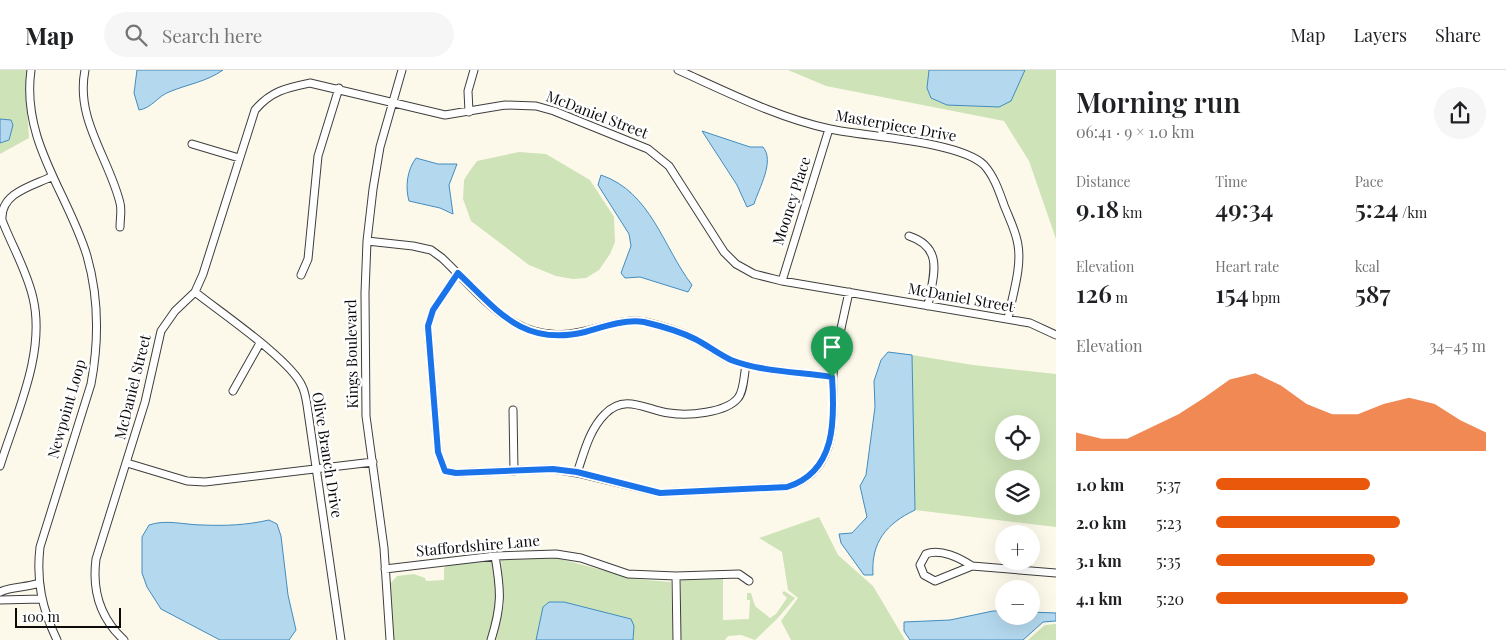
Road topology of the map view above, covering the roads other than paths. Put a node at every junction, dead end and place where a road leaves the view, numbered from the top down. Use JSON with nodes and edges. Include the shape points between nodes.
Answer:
{"nodes":[{"id":1,"x":31,"y":70,"type":"edge"},
{"id":2,"x":85,"y":70,"type":"edge"},
{"id":3,"x":402,"y":70,"type":"edge"},
{"id":4,"x":474,"y":70,"type":"edge"},
{"id":5,"x":678,"y":70,"type":"edge"},
{"id":6,"x":339,"y":88,"type":"junction"},
{"id":7,"x":392,"y":102,"type":"junction"},
{"id":8,"x":469,"y":112,"type":"junction"},
{"id":9,"x":829,"y":129,"type":"junction"},
{"id":10,"x":192,"y":144,"type":"dead end"},
{"id":11,"x":239,"y":158,"type":"junction"},
{"id":12,"x":52,"y":177,"type":"junction"},
{"id":13,"x":120,"y":227,"type":"dead end"},
{"id":14,"x":909,"y":236,"type":"dead end"},
{"id":15,"x":367,"y":241,"type":"junction"},
{"id":16,"x":458,"y":273,"type":"junction"},
{"id":17,"x":301,"y":275,"type":"dead end"},
{"id":18,"x":782,"y":281,"type":"junction"},
{"id":19,"x":195,"y":292,"type":"junction"},
{"id":20,"x":849,"y":292,"type":"junction"},
{"id":21,"x":928,"y":306,"type":"junction"},
{"id":22,"x":1008,"y":319,"type":"junction"},
{"id":23,"x":1056,"y":335,"type":"edge"},
{"id":24,"x":260,"y":343,"type":"junction"},
{"id":25,"x":746,"y":365,"type":"junction"},
{"id":26,"x":832,"y":377,"type":"junction"},
{"id":27,"x":233,"y":391,"type":"dead end"},
{"id":28,"x":513,"y":410,"type":"dead end"},
{"id":29,"x":373,"y":462,"type":"junction"},
{"id":30,"x":127,"y":463,"type":"junction"},
{"id":31,"x":0,"y":466,"type":"edge"},
{"id":32,"x":316,"y":468,"type":"junction"},
{"id":33,"x":514,"y":471,"type":"junction"},
{"id":34,"x":577,"y":472,"type":"junction"},
{"id":35,"x":495,"y":556,"type":"junction"},
{"id":36,"x":972,"y":566,"type":"junction"},
{"id":37,"x":385,"y":569,"type":"junction"},
{"id":38,"x":1056,"y":573,"type":"edge"},
{"id":39,"x":676,"y":576,"type":"junction"},
{"id":40,"x":749,"y":581,"type":"dead end"},
{"id":41,"x":39,"y":583,"type":"junction"},
{"id":42,"x":0,"y":592,"type":"edge"},
{"id":43,"x":41,"y":599,"type":"junction"},
{"id":44,"x":0,"y":600,"type":"edge"},
{"id":45,"x":57,"y":640,"type":"edge"},
{"id":46,"x":124,"y":640,"type":"edge"},
{"id":47,"x":341,"y":640,"type":"edge"},
{"id":48,"x":390,"y":640,"type":"edge"},
{"id":49,"x":491,"y":640,"type":"edge"},
{"id":50,"x":677,"y":640,"type":"edge"}],
"edges":[{"from":1,"to":12,"type":"street","name":"Newpoint Loop","via":[[33,124]]},
{"from":2,"to":13,"type":"street","via":[[84,98],[88,123],[121,205]]},
{"from":3,"to":7,"type":"street","name":"Kings Boulevard"},
{"from":4,"to":8,"type":"street","via":[[468,91]]},
{"from":5,"to":9,"type":"street","name":"Masterpiece Drive","via":[[742,98]]},
{"from":6,"to":7,"type":"street","name":"McDaniel Street"},
{"from":6,"to":11,"type":"street","name":"McDaniel Street","via":[[310,83],[266,97],[255,110]]},
{"from":6,"to":17,"type":"street","via":[[318,156],[308,259]]},
{"from":7,"to":8,"type":"street","name":"McDaniel Street","via":[[445,115]]},
{"from":7,"to":15,"type":"street","name":"Kings Boulevard","via":[[380,147]]},
{"from":8,"to":18,"type":"street","name":"McDaniel Street","via":[[505,105],[541,107],[648,149],[669,166],[724,252],[736,264],[754,274]]},
{"from":9,"to":18,"type":"street","name":"Mooney Place"},
{"from":9,"to":22,"type":"street","name":"Masterpiece Drive","via":[[953,149],[968,154],[984,166],[996,185],[1018,244],[1018,265]]},
{"from":10,"to":11,"type":"street"},
{"from":11,"to":19,"type":"street","name":"McDaniel Street"},
{"from":12,"to":31,"type":"street","via":[[11,195],[1,211],[31,292],[37,329],[32,364]]},
{"from":12,"to":41,"type":"street","name":"Newpoint Loop","via":[[87,255],[93,282],[97,335],[91,384],[44,529],[38,565]]},
{"from":14,"to":21,"type":"street","via":[[924,242],[933,256]]},
{"from":15,"to":16,"type":"street","via":[[431,250]]},
{"from":15,"to":29,"type":"street","name":"Kings Boulevard","via":[[364,359],[366,416]]},
{"from":16,"to":25,"type":"street","via":[[511,322],[541,335],[580,333],[620,322],[642,322],[695,339]]},
{"from":16,"to":33,"type":"street","via":[[433,310],[428,326],[438,452],[445,471]]},
{"from":18,"to":20,"type":"street","name":"McDaniel Street"},
{"from":19,"to":24,"type":"street","name":"Olive Branch Drive"},
{"from":19,"to":30,"type":"street","name":"McDaniel Street","via":[[175,311],[161,331]]},
{"from":20,"to":21,"type":"street","name":"McDaniel Street"},
{"from":20,"to":26,"type":"street"},
{"from":21,"to":22,"type":"street","name":"McDaniel Street"},
{"from":22,"to":23,"type":"street","name":"McDaniel Street","via":[[1037,325]]},
{"from":24,"to":27,"type":"street"},
{"from":24,"to":32,"type":"street","name":"Olive Branch Drive","via":[[292,372],[302,386]]},
{"from":25,"to":26,"type":"street"},
{"from":25,"to":34,"type":"street","via":[[739,397],[726,408],[669,413],[634,403],[620,404],[605,413],[590,434]]},
{"from":26,"to":34,"type":"street","via":[[832,431],[828,450],[804,482],[787,487],[660,493]]},
{"from":28,"to":33,"type":"street"},
{"from":29,"to":32,"type":"street"},
{"from":29,"to":37,"type":"street","name":"Kings Boulevard"},
{"from":30,"to":32,"type":"street","via":[[187,481],[205,482]]},
{"from":30,"to":46,"type":"street","name":"McDaniel Street","via":[[98,549],[94,579],[101,609]]},
{"from":32,"to":47,"type":"street","name":"Olive Branch Drive"},
{"from":33,"to":34,"type":"street","via":[[553,469]]},
{"from":35,"to":37,"type":"street","name":"Staffordshire Lane"},
{"from":35,"to":39,"type":"street","name":"Staffordshire Lane","via":[[556,554],[581,558],[628,574]]},
{"from":35,"to":49,"type":"street","via":[[501,590],[499,614]]},
{"from":36,"to":36,"type":"street","via":[[963,560],[932,552],[926,554],[920,565],[924,575],[935,581]]},
{"from":36,"to":38,"type":"street"},
{"from":37,"to":48,"type":"street","name":"Kings Boulevard"},
{"from":39,"to":40,"type":"street","name":"Staffordshire Lane","via":[[739,574]]},
{"from":39,"to":50,"type":"street"},
{"from":41,"to":42,"type":"street"},
{"from":41,"to":43,"type":"street","name":"Newpoint Loop"},
{"from":43,"to":44,"type":"street"},
{"from":43,"to":45,"type":"street","name":"Newpoint Loop"}]}
